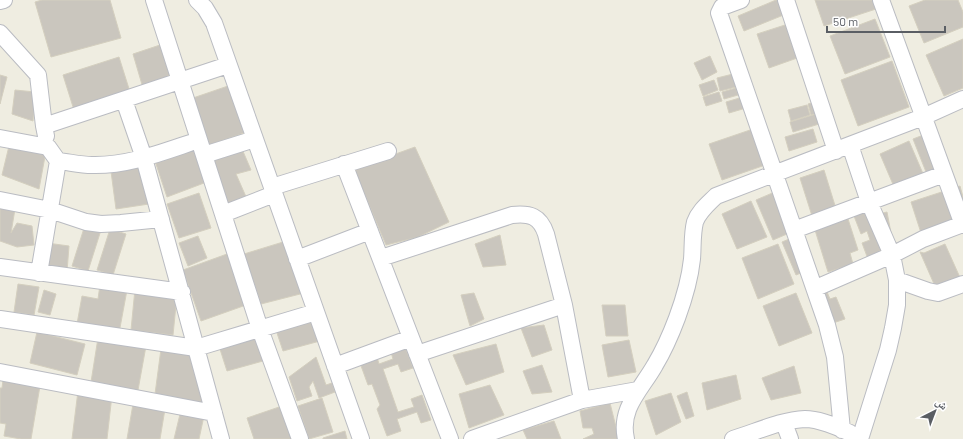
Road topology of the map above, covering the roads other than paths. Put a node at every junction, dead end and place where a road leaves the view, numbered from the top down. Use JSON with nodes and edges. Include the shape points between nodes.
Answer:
{"nodes":[{"id":1,"x":4,"y":0,"type":"edge"},
{"id":2,"x":154,"y":0,"type":"edge"},
{"id":3,"x":741,"y":0,"type":"edge"},
{"id":4,"x":786,"y":0,"type":"edge"},
{"id":5,"x":881,"y":0,"type":"edge"},
{"id":6,"x":0,"y":1,"type":"edge"},
{"id":7,"x":201,"y":4,"type":"edge"},
{"id":8,"x":0,"y":33,"type":"edge"},
{"id":9,"x":228,"y":65,"type":"junction"},
{"id":10,"x":180,"y":81,"type":"junction"},
{"id":11,"x":124,"y":100,"type":"junction"},
{"id":12,"x":963,"y":100,"type":"edge"},
{"id":13,"x":923,"y":117,"type":"junction"},
{"id":14,"x":44,"y":126,"type":"junction"},
{"id":15,"x":0,"y":138,"type":"edge"},
{"id":16,"x":199,"y":140,"type":"junction"},
{"id":17,"x":255,"y":140,"type":"junction"},
{"id":18,"x":48,"y":147,"type":"junction"},
{"id":19,"x":843,"y":148,"type":"junction"},
{"id":20,"x":388,"y":151,"type":"dead end"},
{"id":21,"x":204,"y":156,"type":"junction"},
{"id":22,"x":144,"y":158,"type":"junction"},
{"id":23,"x":58,"y":160,"type":"junction"},
{"id":24,"x":344,"y":164,"type":"junction"},
{"id":25,"x":944,"y":174,"type":"junction"},
{"id":26,"x":774,"y":175,"type":"junction"},
{"id":27,"x":273,"y":190,"type":"junction"},
{"id":28,"x":0,"y":200,"type":"edge"},
{"id":29,"x":869,"y":202,"type":"junction"},
{"id":30,"x":50,"y":210,"type":"junction"},
{"id":31,"x":223,"y":214,"type":"junction"},
{"id":32,"x":161,"y":219,"type":"junction"},
{"id":33,"x":963,"y":225,"type":"edge"},
{"id":34,"x":370,"y":230,"type":"junction"},
{"id":35,"x":794,"y":230,"type":"junction"},
{"id":36,"x":892,"y":255,"type":"junction"},
{"id":37,"x":380,"y":258,"type":"junction"},
{"id":38,"x":297,"y":259,"type":"junction"},
{"id":39,"x":0,"y":267,"type":"edge"},
{"id":40,"x":39,"y":273,"type":"junction"},
{"id":41,"x":897,"y":280,"type":"junction"},
{"id":42,"x":963,"y":284,"type":"edge"},
{"id":43,"x":816,"y":288,"type":"junction"},
{"id":44,"x":182,"y":292,"type":"junction"},
{"id":45,"x":564,"y":305,"type":"junction"},
{"id":46,"x":316,"y":312,"type":"junction"},
{"id":47,"x":0,"y":319,"type":"edge"},
{"id":48,"x":260,"y":329,"type":"junction"},
{"id":49,"x":411,"y":338,"type":"junction"},
{"id":50,"x":196,"y":348,"type":"junction"},
{"id":51,"x":417,"y":354,"type":"junction"},
{"id":52,"x":335,"y":366,"type":"junction"},
{"id":53,"x":0,"y":372,"type":"edge"},
{"id":54,"x":638,"y":390,"type":"junction"},
{"id":55,"x":582,"y":400,"type":"junction"},
{"id":56,"x":214,"y":413,"type":"junction"},
{"id":57,"x":784,"y":423,"type":"junction"},
{"id":58,"x":842,"y":430,"type":"junction"},
{"id":59,"x":489,"y":436,"type":"edge"},
{"id":60,"x":221,"y":439,"type":"edge"},
{"id":61,"x":300,"y":439,"type":"edge"},
{"id":62,"x":361,"y":439,"type":"edge"},
{"id":63,"x":450,"y":439,"type":"edge"},
{"id":64,"x":472,"y":439,"type":"edge"},
{"id":65,"x":626,"y":439,"type":"edge"},
{"id":66,"x":732,"y":439,"type":"edge"},
{"id":67,"x":790,"y":439,"type":"edge"},
{"id":68,"x":860,"y":439,"type":"edge"}],
"edges":[{"from":1,"to":6,"type":"street"},
{"from":2,"to":10,"type":"street"},
{"from":3,"to":26,"type":"street","via":[[722,7],[719,12]]},
{"from":4,"to":19,"type":"street"},
{"from":5,"to":13,"type":"street"},
{"from":7,"to":9,"type":"street","via":[[214,23]]},
{"from":8,"to":14,"type":"street","via":[[38,75]]},
{"from":9,"to":10,"type":"street"},
{"from":9,"to":17,"type":"street"},
{"from":10,"to":11,"type":"street"},
{"from":10,"to":16,"type":"street"},
{"from":11,"to":14,"type":"street"},
{"from":11,"to":22,"type":"street"},
{"from":12,"to":13,"type":"street"},
{"from":13,"to":19,"type":"street"},
{"from":13,"to":25,"type":"street"},
{"from":14,"to":18,"type":"street"},
{"from":15,"to":18,"type":"street"},
{"from":16,"to":21,"type":"street"},
{"from":16,"to":22,"type":"street"},
{"from":17,"to":21,"type":"street"},
{"from":17,"to":27,"type":"street"},
{"from":18,"to":23,"type":"street"},
{"from":19,"to":26,"type":"street"},
{"from":19,"to":29,"type":"street"},
{"from":20,"to":24,"type":"street"},
{"from":21,"to":31,"type":"street"},
{"from":22,"to":23,"type":"street","via":[[93,165]]},
{"from":22,"to":32,"type":"street"},
{"from":23,"to":30,"type":"street"},
{"from":24,"to":27,"type":"street"},
{"from":24,"to":34,"type":"street"},
{"from":25,"to":29,"type":"street"},
{"from":25,"to":33,"type":"street"},
{"from":26,"to":35,"type":"street"},
{"from":26,"to":54,"type":"street","via":[[716,196],[703,207],[696,222],[690,273],[677,317],[657,362]]},
{"from":27,"to":31,"type":"street"},
{"from":27,"to":38,"type":"street"},
{"from":28,"to":30,"type":"street"},
{"from":29,"to":35,"type":"street"},
{"from":29,"to":36,"type":"street"},
{"from":30,"to":32,"type":"street","via":[[86,222],[101,224]]},
{"from":30,"to":40,"type":"street"},
{"from":31,"to":48,"type":"street"},
{"from":32,"to":44,"type":"street"},
{"from":33,"to":36,"type":"street","via":[[923,239]]},
{"from":34,"to":37,"type":"street"},
{"from":34,"to":38,"type":"street"},
{"from":35,"to":43,"type":"street"},
{"from":36,"to":41,"type":"street"},
{"from":36,"to":43,"type":"street"},
{"from":37,"to":45,"type":"street","via":[[512,215],[530,215],[542,224]]},
{"from":37,"to":49,"type":"street"},
{"from":38,"to":46,"type":"street"},
{"from":39,"to":40,"type":"street"},
{"from":40,"to":44,"type":"street"},
{"from":41,"to":42,"type":"street","via":[[938,293]]},
{"from":41,"to":68,"type":"street","via":[[897,305],[891,336]]},
{"from":43,"to":58,"type":"street","via":[[835,357]]},
{"from":44,"to":50,"type":"street"},
{"from":45,"to":51,"type":"street"},
{"from":45,"to":55,"type":"street"},
{"from":46,"to":48,"type":"street"},
{"from":46,"to":52,"type":"street"},
{"from":47,"to":50,"type":"street"},
{"from":48,"to":50,"type":"street"},
{"from":48,"to":61,"type":"street"},
{"from":49,"to":51,"type":"street"},
{"from":49,"to":52,"type":"street"},
{"from":50,"to":56,"type":"street"},
{"from":51,"to":63,"type":"street"},
{"from":52,"to":62,"type":"street"},
{"from":53,"to":56,"type":"street"},
{"from":54,"to":55,"type":"street"},
{"from":54,"to":65,"type":"street","via":[[625,415]]},
{"from":55,"to":59,"type":"street"},
{"from":56,"to":60,"type":"street"},
{"from":57,"to":58,"type":"street","via":[[806,419]]},
{"from":57,"to":66,"type":"street"},
{"from":57,"to":67,"type":"street"},
{"from":58,"to":68,"type":"street"},
{"from":59,"to":64,"type":"street"}]}
